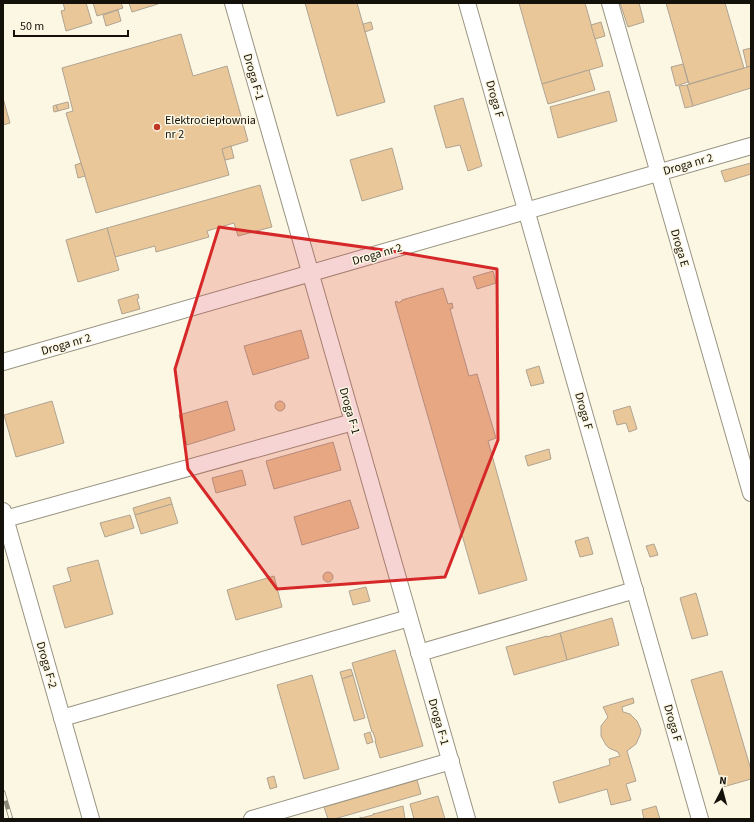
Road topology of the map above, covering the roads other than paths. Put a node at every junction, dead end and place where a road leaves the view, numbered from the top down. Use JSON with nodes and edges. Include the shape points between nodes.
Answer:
{"nodes":[{"id":1,"x":233,"y":3,"type":"edge"},
{"id":2,"x":467,"y":3,"type":"edge"},
{"id":3,"x":610,"y":3,"type":"edge"},
{"id":4,"x":751,"y":146,"type":"edge"},
{"id":5,"x":659,"y":173,"type":"junction"},
{"id":6,"x":526,"y":211,"type":"junction"},
{"id":7,"x":310,"y":273,"type":"junction"},
{"id":8,"x":3,"y":362,"type":"edge"},
{"id":9,"x":353,"y":422,"type":"junction"},
{"id":10,"x":751,"y":493,"type":"edge"},
{"id":11,"x":4,"y":515,"type":"edge"},
{"id":12,"x":635,"y":590,"type":"junction"},
{"id":13,"x":409,"y":618,"type":"junction"},
{"id":14,"x":419,"y":653,"type":"junction"},
{"id":15,"x":62,"y":718,"type":"junction"},
{"id":16,"x":451,"y":761,"type":"junction"},
{"id":17,"x":91,"y":819,"type":"edge"},
{"id":18,"x":252,"y":819,"type":"edge"},
{"id":19,"x":467,"y":819,"type":"edge"},
{"id":20,"x":700,"y":819,"type":"edge"}],
"edges":[{"from":1,"to":7,"type":"lane","name":"Droga F-1"},
{"from":2,"to":6,"type":"lane","name":"Droga F"},
{"from":3,"to":5,"type":"lane","name":"Droga E"},
{"from":4,"to":5,"type":"lane","name":"Droga nr 2"},
{"from":5,"to":6,"type":"lane","name":"Droga nr 2"},
{"from":5,"to":10,"type":"lane","name":"Droga E"},
{"from":6,"to":7,"type":"lane","name":"Droga nr 2"},
{"from":6,"to":12,"type":"lane","name":"Droga F"},
{"from":7,"to":8,"type":"lane","name":"Droga nr 2"},
{"from":7,"to":9,"type":"lane","name":"Droga F-1"},
{"from":9,"to":11,"type":"lane"},
{"from":9,"to":13,"type":"lane","name":"Droga F-1"},
{"from":11,"to":15,"type":"lane","name":"Droga F-2"},
{"from":12,"to":14,"type":"lane"},
{"from":12,"to":20,"type":"lane","name":"Droga F"},
{"from":13,"to":14,"type":"lane","name":"Droga F-1"},
{"from":13,"to":15,"type":"lane"},
{"from":14,"to":16,"type":"lane","name":"Droga F-1"},
{"from":15,"to":17,"type":"lane","name":"Droga F-2"},
{"from":16,"to":18,"type":"lane"},
{"from":16,"to":19,"type":"lane","name":"Droga F-1"}]}
